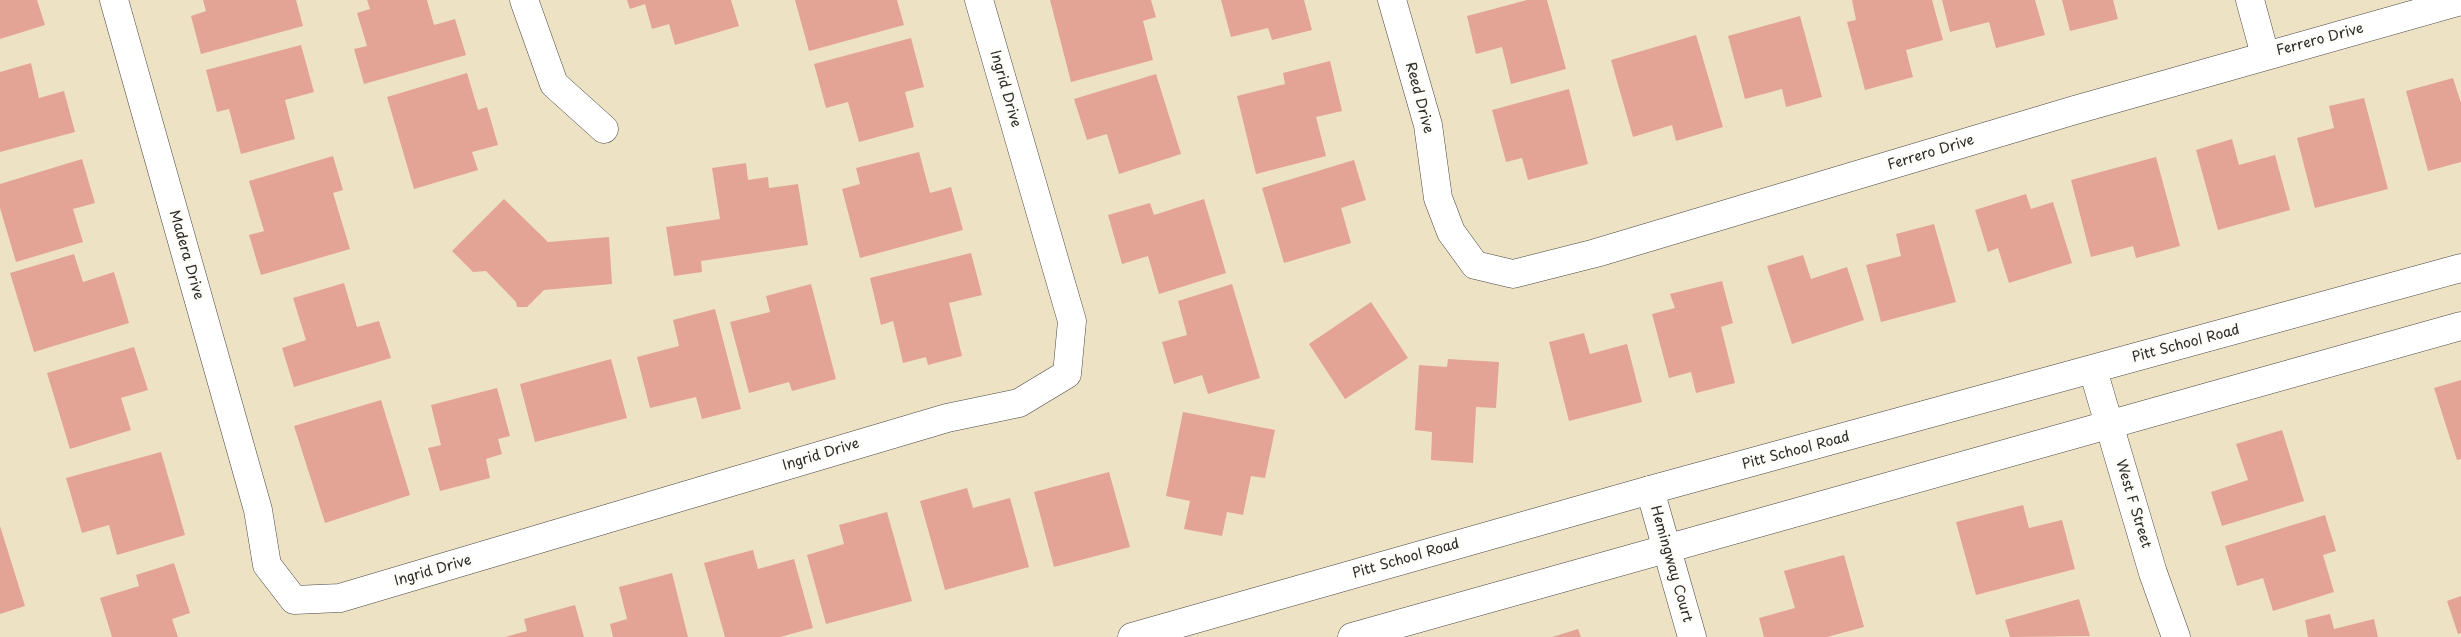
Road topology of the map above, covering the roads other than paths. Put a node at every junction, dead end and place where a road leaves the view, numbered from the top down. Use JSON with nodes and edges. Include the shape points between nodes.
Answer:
{"nodes":[{"id":1,"x":114,"y":0,"type":"edge"},
{"id":2,"x":524,"y":0,"type":"edge"},
{"id":3,"x":980,"y":0,"type":"edge"},
{"id":4,"x":1392,"y":0,"type":"edge"},
{"id":5,"x":2250,"y":0,"type":"edge"},
{"id":6,"x":2461,"y":1,"type":"edge"},
{"id":7,"x":2265,"y":56,"type":"junction"},
{"id":8,"x":604,"y":128,"type":"dead end"},
{"id":9,"x":1438,"y":198,"type":"joint"},
{"id":10,"x":2461,"y":268,"type":"edge"},
{"id":11,"x":2461,"y":326,"type":"edge"},
{"id":12,"x":2093,"y":370,"type":"junction"},
{"id":13,"x":2109,"y":424,"type":"junction"},
{"id":14,"x":1650,"y":490,"type":"junction"},
{"id":15,"x":258,"y":510,"type":"joint"},
{"id":16,"x":1666,"y":548,"type":"junction"},
{"id":17,"x":1191,"y":629,"type":"edge"},
{"id":18,"x":1132,"y":637,"type":"edge"},
{"id":19,"x":1352,"y":637,"type":"edge"},
{"id":20,"x":1692,"y":637,"type":"edge"},
{"id":21,"x":2176,"y":637,"type":"edge"}],
"edges":[{"from":1,"to":15,"type":"street","name":"Madera Drive"},
{"from":2,"to":8,"type":"street","via":[[554,84]]},
{"from":3,"to":15,"type":"street","name":"Ingrid Drive","via":[[1072,321],[1067,374],[1019,403],[947,418],[340,598],[294,600],[266,565]]},
{"from":4,"to":9,"type":"street","name":"Reed Drive","via":[[1428,125]]},
{"from":5,"to":7,"type":"street"},
{"from":6,"to":7,"type":"street","name":"Ferrero Drive"},
{"from":7,"to":9,"type":"street","name":"Ferrero Drive","via":[[1596,253],[1513,274],[1475,265],[1451,232]]},
{"from":10,"to":12,"type":"street","name":"Pitt School Road"},
{"from":11,"to":13,"type":"street"},
{"from":12,"to":13,"type":"street","name":"West F Street"},
{"from":12,"to":14,"type":"street","name":"Pitt School Road"},
{"from":13,"to":16,"type":"street"},
{"from":13,"to":21,"type":"street","name":"West F Street","via":[[2153,573]]},
{"from":14,"to":16,"type":"street","name":"Hemingway Court"},
{"from":14,"to":17,"type":"street","name":"Pitt School Road"},
{"from":16,"to":19,"type":"street"},
{"from":16,"to":20,"type":"street","name":"Hemingway Court"},
{"from":17,"to":18,"type":"street","name":"Pitt School Road"}]}
